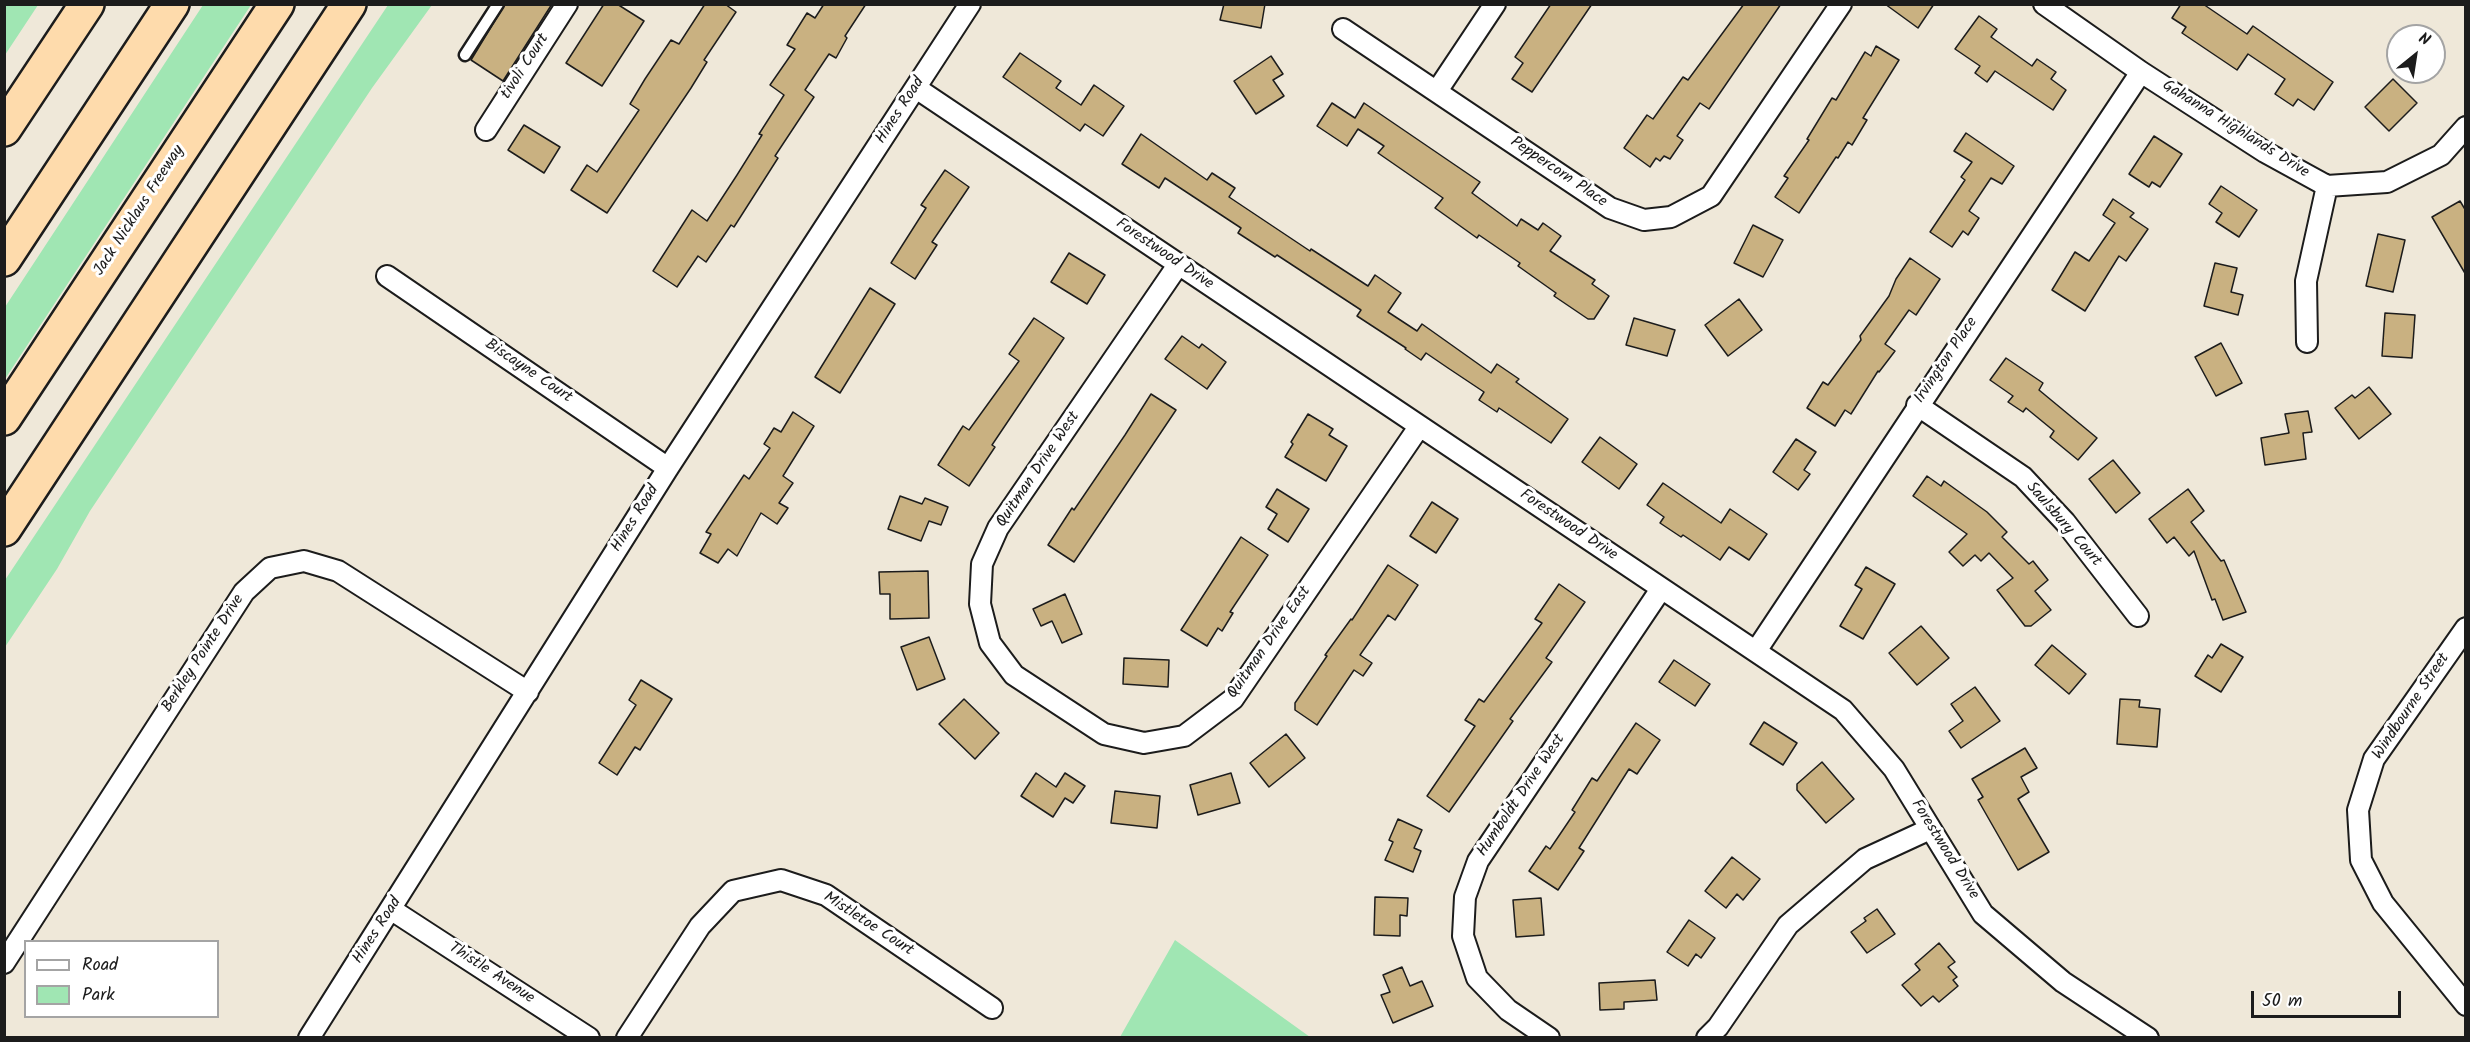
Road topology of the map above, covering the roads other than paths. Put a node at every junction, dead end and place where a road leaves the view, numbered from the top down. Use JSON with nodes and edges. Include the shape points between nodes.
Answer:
{"nodes":[{"id":1,"x":85,"y":4,"type":"edge"},
{"id":2,"x":172,"y":4,"type":"edge"},
{"id":3,"x":277,"y":4,"type":"edge"},
{"id":4,"x":349,"y":4,"type":"edge"},
{"id":5,"x":363,"y":4,"type":"edge"},
{"id":6,"x":498,"y":4,"type":"edge"},
{"id":7,"x":567,"y":4,"type":"edge"},
{"id":8,"x":970,"y":4,"type":"edge"},
{"id":9,"x":1495,"y":4,"type":"edge"},
{"id":10,"x":1841,"y":4,"type":"edge"},
{"id":11,"x":2044,"y":4,"type":"edge"},
{"id":12,"x":1343,"y":29,"type":"dead end"},
{"id":13,"x":465,"y":54,"type":"dead end"},
{"id":14,"x":2141,"y":72,"type":"junction"},
{"id":15,"x":915,"y":88,"type":"junction"},
{"id":16,"x":1437,"y":91,"type":"junction"},
{"id":17,"x":280,"y":110,"type":"junction"},
{"id":18,"x":2466,"y":127,"type":"edge"},
{"id":19,"x":4,"y":128,"type":"edge"},
{"id":20,"x":486,"y":130,"type":"dead end"},
{"id":21,"x":2327,"y":186,"type":"junction"},
{"id":22,"x":4,"y":260,"type":"edge"},
{"id":23,"x":1178,"y":265,"type":"junction"},
{"id":24,"x":387,"y":276,"type":"dead end"},
{"id":25,"x":2307,"y":342,"type":"dead end"},
{"id":26,"x":1917,"y":405,"type":"junction"},
{"id":27,"x":4,"y":418,"type":"edge"},
{"id":28,"x":1419,"y":427,"type":"junction"},
{"id":29,"x":668,"y":468,"type":"junction"},
{"id":30,"x":4,"y":529,"type":"edge"},
{"id":31,"x":1661,"y":589,"type":"junction"},
{"id":32,"x":2138,"y":616,"type":"dead end"},
{"id":33,"x":2462,"y":639,"type":"edge"},
{"id":34,"x":1756,"y":651,"type":"junction"},
{"id":35,"x":528,"y":692,"type":"junction"},
{"id":36,"x":1059,"y":705,"type":"joint"},
{"id":37,"x":1930,"y":829,"type":"junction"},
{"id":38,"x":392,"y":910,"type":"junction"},
{"id":39,"x":4,"y":963,"type":"edge"},
{"id":40,"x":2466,"y":1005,"type":"edge"},
{"id":41,"x":992,"y":1008,"type":"dead end"},
{"id":42,"x":1545,"y":1035,"type":"edge"},
{"id":43,"x":309,"y":1038,"type":"edge"},
{"id":44,"x":589,"y":1038,"type":"edge"},
{"id":45,"x":627,"y":1038,"type":"edge"},
{"id":46,"x":1707,"y":1038,"type":"edge"},
{"id":47,"x":2148,"y":1038,"type":"edge"}],
"edges":[{"from":1,"to":19,"type":"highway"},
{"from":2,"to":22,"type":"highway"},
{"from":3,"to":27,"type":"highway","name":"Jack Nicklaus Freeway"},
{"from":4,"to":17,"type":"highway"},
{"from":5,"to":17,"type":"highway"},
{"from":6,"to":13,"type":"lane"},
{"from":7,"to":20,"type":"street","name":"tivoli Court"},
{"from":8,"to":15,"type":"street","name":"Hines Road"},
{"from":9,"to":16,"type":"street"},
{"from":10,"to":16,"type":"street","name":"Peppercorn Place","via":[[1711,196],[1671,217],[1644,220],[1610,208]]},
{"from":11,"to":14,"type":"street","name":"Gahanna Highlands Drive"},
{"from":12,"to":16,"type":"street","name":"Peppercorn Place"},
{"from":14,"to":21,"type":"street","name":"Gahanna Highlands Drive","via":[[2265,152]]},
{"from":14,"to":26,"type":"street","name":"Irvington Place"},
{"from":15,"to":23,"type":"street","name":"Forestwood Drive"},
{"from":15,"to":29,"type":"street","name":"Hines Road"},
{"from":17,"to":30,"type":"highway"},
{"from":18,"to":21,"type":"street","name":"Gahanna Highlands Drive","via":[[2441,155],[2387,182]]},
{"from":21,"to":25,"type":"street","via":[[2306,281]]},
{"from":23,"to":28,"type":"street","name":"Forestwood Drive"},
{"from":23,"to":36,"type":"street","name":"Quitman Drive West","via":[[998,528],[982,564],[980,604],[990,643],[1014,675]]},
{"from":24,"to":29,"type":"street","name":"Biscayne Court"},
{"from":26,"to":32,"type":"street","name":"Saulsbury Court","via":[[2023,477],[2065,522]]},
{"from":26,"to":34,"type":"street","name":"Irvington Place"},
{"from":28,"to":31,"type":"street","name":"Forestwood Drive"},
{"from":28,"to":36,"type":"street","name":"Quitman Drive East","via":[[1233,699],[1184,736],[1144,743],[1104,734]]},
{"from":29,"to":35,"type":"street","name":"Hines Road"},
{"from":31,"to":34,"type":"street","name":"Forestwood Drive"},
{"from":31,"to":42,"type":"street","name":"Humboldt Drive West","via":[[1478,861],[1465,897],[1463,936],[1478,978],[1508,1010]]},
{"from":33,"to":40,"type":"street","name":"Windbourne Street","via":[[2374,759],[2358,810],[2361,860],[2383,903]]},
{"from":34,"to":37,"type":"street","name":"Forestwood Drive","via":[[1843,710],[1894,769]]},
{"from":35,"to":38,"type":"street","name":"Hines Road"},
{"from":35,"to":39,"type":"street","name":"Berkley Pointe Drive","via":[[338,571],[304,561],[270,568],[244,592]]},
{"from":37,"to":46,"type":"street","via":[[1866,859],[1788,925]]},
{"from":37,"to":47,"type":"street","name":"Forestwood Drive","via":[[1983,914],[2063,982]]},
{"from":38,"to":43,"type":"street","name":"Hines Road"},
{"from":38,"to":44,"type":"street","name":"Thistle Avenue"},
{"from":41,"to":45,"type":"street","name":"Mistletoe Court","via":[[826,896],[780,880],[733,891],[700,926]]}]}
